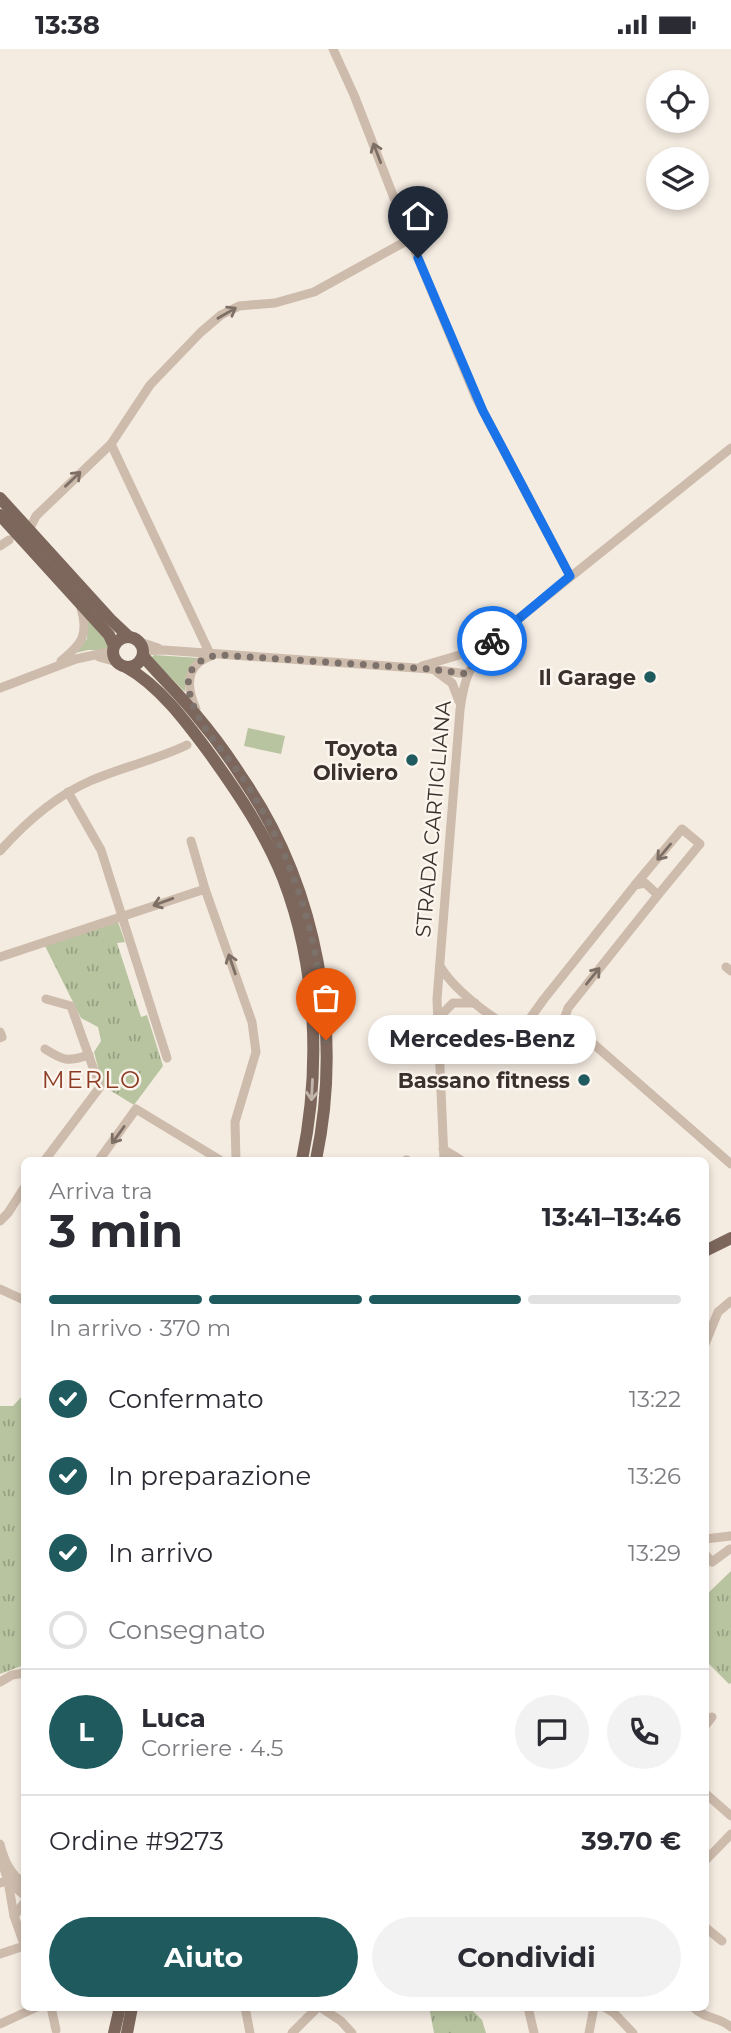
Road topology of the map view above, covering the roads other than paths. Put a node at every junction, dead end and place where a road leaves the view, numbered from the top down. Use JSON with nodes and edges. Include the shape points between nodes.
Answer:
{"nodes":[{"id":1,"x":333,"y":49,"type":"edge"},
{"id":2,"x":410,"y":239,"type":"junction"},
{"id":3,"x":111,"y":444,"type":"junction"},
{"id":4,"x":731,"y":448,"type":"edge"},
{"id":5,"x":0,"y":498,"type":"edge"},
{"id":6,"x":0,"y":515,"type":"edge"},
{"id":7,"x":29,"y":530,"type":"junction"},
{"id":8,"x":9,"y":540,"type":"dead end"},
{"id":9,"x":0,"y":546,"type":"edge"},
{"id":10,"x":570,"y":576,"type":"junction"},
{"id":11,"x":80,"y":603,"type":"junction"},
{"id":12,"x":492,"y":640,"type":"junction"},
{"id":13,"x":139,"y":646,"type":"junction"},
{"id":14,"x":215,"y":654,"type":"junction"},
{"id":15,"x":117,"y":656,"type":"junction"},
{"id":16,"x":54,"y":666,"type":"junction"},
{"id":17,"x":416,"y":668,"type":"junction"},
{"id":18,"x":430,"y":669,"type":"junction"},
{"id":19,"x":467,"y":674,"type":"junction"},
{"id":20,"x":0,"y":688,"type":"edge"},
{"id":21,"x":460,"y":710,"type":"junction"},
{"id":22,"x":199,"y":717,"type":"junction"},
{"id":23,"x":187,"y":745,"type":"dead end"},
{"id":24,"x":68,"y":792,"type":"junction"},
{"id":25,"x":191,"y":841,"type":"dead end"},
{"id":26,"x":0,"y":851,"type":"edge"},
{"id":27,"x":635,"y":885,"type":"junction"},
{"id":28,"x":205,"y":889,"type":"junction"},
{"id":29,"x":659,"y":895,"type":"junction"},
{"id":30,"x":122,"y":917,"type":"junction"},
{"id":31,"x":0,"y":957,"type":"edge"},
{"id":32,"x":439,"y":964,"type":"junction"},
{"id":33,"x":461,"y":991,"type":"junction"},
{"id":34,"x":437,"y":992,"type":"junction"},
{"id":35,"x":46,"y":999,"type":"dead end"},
{"id":36,"x":459,"y":1001,"type":"junction"},
{"id":37,"x":475,"y":1003,"type":"junction"},
{"id":38,"x":437,"y":1019,"type":"junction"},
{"id":39,"x":529,"y":1031,"type":"junction"},
{"id":40,"x":0,"y":1032,"type":"edge"},
{"id":41,"x":559,"y":1034,"type":"junction"},
{"id":42,"x":0,"y":1038,"type":"edge"},
{"id":43,"x":45,"y":1049,"type":"dead end"},
{"id":44,"x":89,"y":1055,"type":"junction"},
{"id":45,"x":167,"y":1058,"type":"dead end"},
{"id":46,"x":443,"y":1149,"type":"junction"},
{"id":47,"x":51,"y":1157,"type":"edge"},
{"id":48,"x":101,"y":1157,"type":"edge"},
{"id":49,"x":215,"y":1157,"type":"edge"},
{"id":50,"x":236,"y":1157,"type":"edge"},
{"id":51,"x":303,"y":1157,"type":"edge"},
{"id":52,"x":316,"y":1157,"type":"edge"},
{"id":53,"x":444,"y":1157,"type":"edge"},
{"id":54,"x":456,"y":1157,"type":"edge"},
{"id":55,"x":731,"y":1164,"type":"edge"},
{"id":56,"x":21,"y":1193,"type":"edge"},
{"id":57,"x":0,"y":1221,"type":"edge"},
{"id":58,"x":730,"y":1239,"type":"edge"},
{"id":59,"x":709,"y":1249,"type":"edge"},
{"id":60,"x":0,"y":1289,"type":"edge"},
{"id":61,"x":21,"y":1299,"type":"edge"},
{"id":62,"x":729,"y":1306,"type":"edge"},
{"id":63,"x":709,"y":1334,"type":"edge"},
{"id":64,"x":731,"y":1536,"type":"edge"},
{"id":65,"x":709,"y":1539,"type":"edge"},
{"id":66,"x":730,"y":1549,"type":"edge"},
{"id":67,"x":709,"y":1559,"type":"edge"},
{"id":68,"x":21,"y":1673,"type":"edge"},
{"id":69,"x":0,"y":1682,"type":"edge"},
{"id":70,"x":712,"y":1717,"type":"dead end"},
{"id":71,"x":709,"y":1721,"type":"edge"},
{"id":72,"x":709,"y":1797,"type":"edge"},
{"id":73,"x":731,"y":1816,"type":"edge"},
{"id":74,"x":731,"y":1834,"type":"edge"},
{"id":75,"x":0,"y":1845,"type":"edge"},
{"id":76,"x":0,"y":1856,"type":"edge"},
{"id":77,"x":709,"y":1857,"type":"edge"},
{"id":78,"x":21,"y":1881,"type":"edge"},
{"id":79,"x":4,"y":1882,"type":"edge"},
{"id":80,"x":21,"y":1893,"type":"edge"},
{"id":81,"x":21,"y":1907,"type":"edge"},
{"id":82,"x":14,"y":1916,"type":"junction"},
{"id":83,"x":709,"y":1930,"type":"edge"},
{"id":84,"x":21,"y":1936,"type":"edge"},
{"id":85,"x":722,"y":1941,"type":"dead end"},
{"id":86,"x":21,"y":1946,"type":"edge"},
{"id":87,"x":0,"y":1954,"type":"edge"},
{"id":88,"x":28,"y":2011,"type":"edge"},
{"id":89,"x":52,"y":2011,"type":"edge"},
{"id":90,"x":114,"y":2011,"type":"edge"},
{"id":91,"x":119,"y":2011,"type":"edge"},
{"id":92,"x":131,"y":2011,"type":"edge"},
{"id":93,"x":246,"y":2011,"type":"edge"},
{"id":94,"x":315,"y":2011,"type":"edge"},
{"id":95,"x":325,"y":2011,"type":"edge"},
{"id":96,"x":529,"y":2011,"type":"edge"},
{"id":97,"x":593,"y":2011,"type":"edge"},
{"id":98,"x":611,"y":2011,"type":"edge"},
{"id":99,"x":697,"y":2011,"type":"edge"},
{"id":100,"x":0,"y":2024,"type":"edge"},
{"id":101,"x":731,"y":2027,"type":"edge"},
{"id":102,"x":56,"y":2030,"type":"dead end"},
{"id":103,"x":114,"y":2033,"type":"edge"},
{"id":104,"x":127,"y":2033,"type":"edge"},
{"id":105,"x":250,"y":2033,"type":"edge"},
{"id":106,"x":292,"y":2033,"type":"edge"},
{"id":107,"x":352,"y":2033,"type":"edge"},
{"id":108,"x":534,"y":2033,"type":"edge"},
{"id":109,"x":589,"y":2033,"type":"edge"},
{"id":110,"x":634,"y":2033,"type":"edge"}],
"edges":[{"from":2,"to":1,"type":"street","one_way":true},
{"from":3,"to":2,"type":"street","one_way":true,"via":[[150,385],[221,315],[239,306],[275,303],[314,292]]},
{"from":2,"to":10,"type":"street","via":[[481,407]]},
{"from":7,"to":3,"type":"street","one_way":true,"via":[[36,516]]},
{"from":3,"to":14,"type":"street"},
{"from":4,"to":10,"type":"street","name":"STRADA CARTIGLIANA"},
{"from":5,"to":7,"type":"main road"},
{"from":6,"to":11,"type":"main road"},
{"from":7,"to":13,"type":"main road"},
{"from":8,"to":9,"type":"street"},
{"from":10,"to":12,"type":"street","name":"STRADA CARTIGLIANA"},
{"from":11,"to":15,"type":"main road","via":[[109,635]]},
{"from":11,"to":16,"type":"street","via":[[85,633]]},
{"from":12,"to":17,"type":"street","via":[[473,651]]},
{"from":12,"to":19,"type":"street","name":"STRADA CARTIGLIANA"},
{"from":13,"to":14,"type":"street"},
{"from":13,"to":15,"type":"main road","via":[[120,639]]},
{"from":13,"to":15,"type":"main road","via":[[135,666]]},
{"from":13,"to":22,"type":"main road"},
{"from":14,"to":17,"type":"street"},
{"from":14,"to":22,"type":"street","via":[[198,662],[188,679]]},
{"from":15,"to":16,"type":"street","via":[[90,656]]},
{"from":15,"to":51,"type":"main road","one_way":true,"via":[[201,741],[255,821],[282,877],[298,928],[310,995],[312,1087]]},
{"from":16,"to":20,"type":"street"},
{"from":17,"to":18,"type":"street"},
{"from":18,"to":19,"type":"street"},
{"from":18,"to":21,"type":"street","via":[[452,683]]},
{"from":19,"to":21,"type":"street","name":"STRADA CARTIGLIANA"},
{"from":21,"to":32,"type":"street","name":"STRADA CARTIGLIANA"},
{"from":22,"to":52,"type":"main road","via":[[266,817],[292,871],[310,926],[326,1040]]},
{"from":23,"to":24,"type":"street"},
{"from":24,"to":26,"type":"street","via":[[19,829]]},
{"from":24,"to":30,"type":"street","via":[[102,850]]},
{"from":25,"to":28,"type":"street"},
{"from":27,"to":29,"type":"street","via":[[645,883]]},
{"from":29,"to":27,"type":"street","one_way":true,"via":[[700,844],[682,829]]},
{"from":27,"to":39,"type":"street","via":[[531,1017]]},
{"from":28,"to":30,"type":"street","one_way":true},
{"from":50,"to":28,"type":"street","one_way":true,"via":[[234,1122],[256,1052],[253,1029]]},
{"from":41,"to":29,"type":"street","one_way":true,"via":[[568,1008]]},
{"from":30,"to":31,"type":"street"},
{"from":30,"to":45,"type":"street"},
{"from":32,"to":33,"type":"street"},
{"from":32,"to":34,"type":"street","name":"STRADA CARTIGLIANA"},
{"from":33,"to":34,"type":"street","via":[[453,987]]},
{"from":33,"to":37,"type":"street"},
{"from":34,"to":36,"type":"street"},
{"from":34,"to":38,"type":"street","name":"STRADA CARTIGLIANA"},
{"from":35,"to":44,"type":"street","via":[[71,1006]]},
{"from":36,"to":37,"type":"street"},
{"from":36,"to":38,"type":"street"},
{"from":37,"to":39,"type":"street","via":[[514,1028]]},
{"from":38,"to":46,"type":"street","name":"STRADA CARTIGLIANA"},
{"from":39,"to":41,"type":"street"},
{"from":40,"to":42,"type":"street"},
{"from":41,"to":55,"type":"street","via":[[589,1041]]},
{"from":43,"to":44,"type":"street","via":[[63,1060]]},
{"from":44,"to":47,"type":"street","via":[[100,1087]]},
{"from":46,"to":53,"type":"street","name":"STRADA CARTIGLIANA"},
{"from":46,"to":54,"type":"street"},
{"from":49,"to":48,"type":"street","one_way":true,"via":[[136,1109]]},
{"from":56,"to":57,"type":"street"},
{"from":58,"to":59,"type":"main road"},
{"from":60,"to":61,"type":"street"},
{"from":62,"to":63,"type":"street","via":[[718,1312]]},
{"from":64,"to":65,"type":"street"},
{"from":66,"to":67,"type":"street","via":[[712,1562]]},
{"from":68,"to":69,"type":"street"},
{"from":70,"to":71,"type":"street"},
{"from":72,"to":73,"type":"street"},
{"from":74,"to":77,"type":"street"},
{"from":75,"to":78,"type":"street","via":[[10,1870]]},
{"from":76,"to":79,"type":"street"},
{"from":79,"to":80,"type":"street"},
{"from":79,"to":82,"type":"street"},
{"from":81,"to":82,"type":"street"},
{"from":82,"to":84,"type":"street"},
{"from":83,"to":85,"type":"street"},
{"from":86,"to":87,"type":"street"},
{"from":88,"to":100,"type":"street"},
{"from":89,"to":102,"type":"street"},
{"from":90,"to":103,"type":"street"},
{"from":91,"to":103,"type":"main road"},
{"from":92,"to":104,"type":"main road"},
{"from":93,"to":105,"type":"street"},
{"from":94,"to":106,"type":"street"},
{"from":95,"to":107,"type":"street"},
{"from":96,"to":108,"type":"street"},
{"from":97,"to":109,"type":"street"},
{"from":98,"to":110,"type":"street"},
{"from":99,"to":101,"type":"street"}]}
